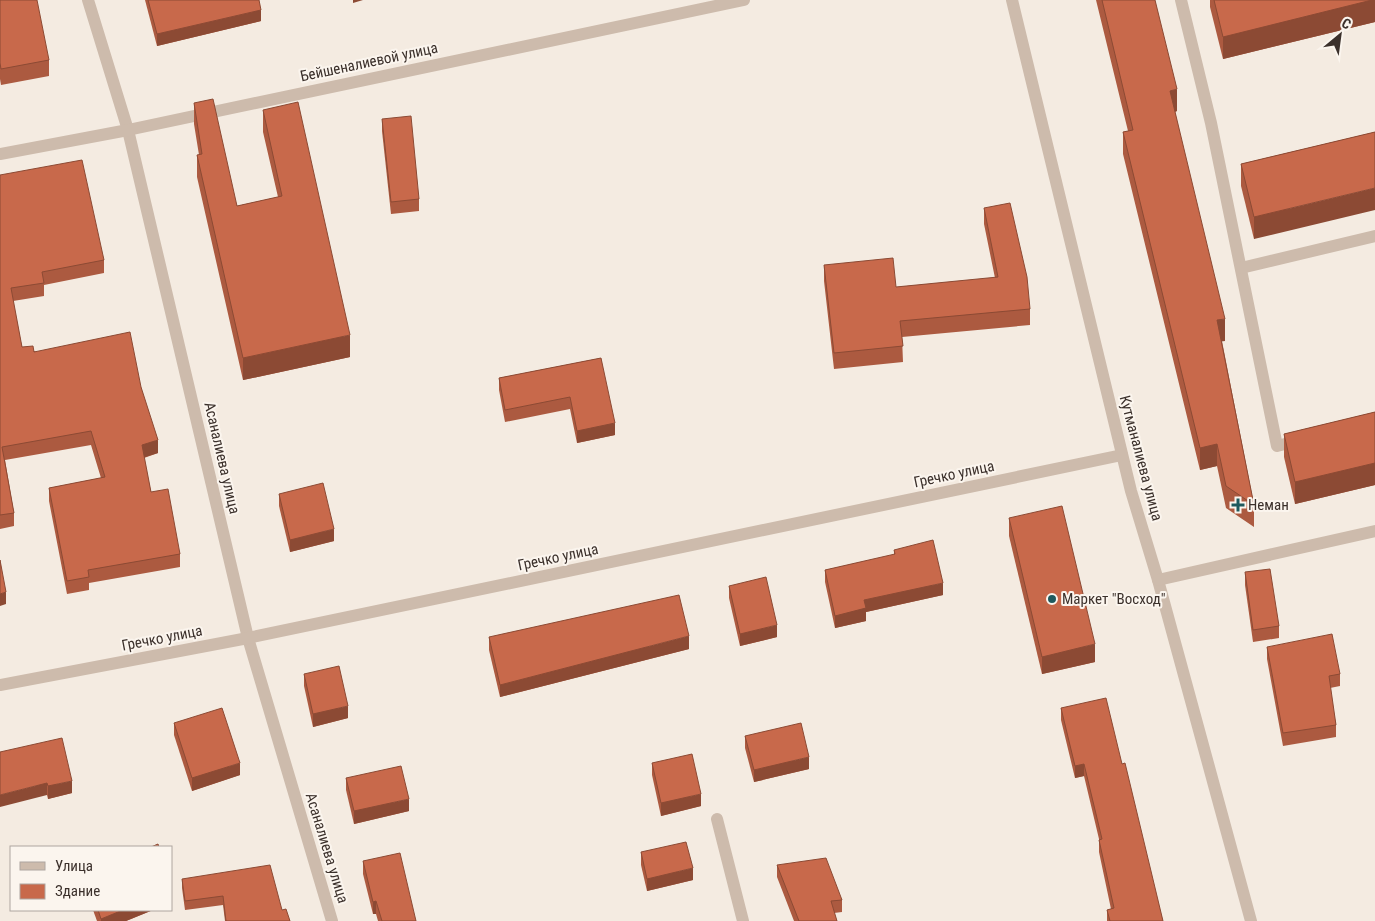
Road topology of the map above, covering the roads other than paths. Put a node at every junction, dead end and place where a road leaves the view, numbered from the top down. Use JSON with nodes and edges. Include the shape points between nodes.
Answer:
{"nodes":[{"id":1,"x":88,"y":0,"type":"edge"},
{"id":2,"x":744,"y":0,"type":"edge"},
{"id":3,"x":1012,"y":0,"type":"edge"},
{"id":4,"x":1181,"y":0,"type":"edge"},
{"id":5,"x":128,"y":130,"type":"junction"},
{"id":6,"x":0,"y":154,"type":"edge"},
{"id":7,"x":1375,"y":236,"type":"edge"},
{"id":8,"x":1241,"y":268,"type":"junction"},
{"id":9,"x":1313,"y":436,"type":"edge"},
{"id":10,"x":1122,"y":455,"type":"junction"},
{"id":11,"x":1375,"y":531,"type":"edge"},
{"id":12,"x":1158,"y":580,"type":"junction"},
{"id":13,"x":248,"y":638,"type":"junction"},
{"id":14,"x":0,"y":685,"type":"edge"},
{"id":15,"x":717,"y":819,"type":"dead end"},
{"id":16,"x":332,"y":921,"type":"edge"},
{"id":17,"x":743,"y":921,"type":"edge"},
{"id":18,"x":1251,"y":921,"type":"edge"}],
"edges":[{"from":1,"to":5,"type":"street","name":"Асаналиева улица"},
{"from":2,"to":5,"type":"street","name":"Бейшеналиевой улица"},
{"from":3,"to":10,"type":"street","name":"Кутманалиева улица"},
{"from":4,"to":8,"type":"street"},
{"from":5,"to":6,"type":"street","name":"Бейшеналиевой улица"},
{"from":5,"to":13,"type":"street","name":"Асаналиева улица"},
{"from":7,"to":8,"type":"street"},
{"from":8,"to":9,"type":"street","via":[[1278,446]]},
{"from":10,"to":12,"type":"street","name":"Кутманалиева улица"},
{"from":10,"to":13,"type":"street","name":"Гречко улица"},
{"from":11,"to":12,"type":"street"},
{"from":12,"to":18,"type":"street","name":"Кутманалиева улица"},
{"from":13,"to":14,"type":"street","name":"Гречко улица"},
{"from":13,"to":16,"type":"street","name":"Асаналиева улица"},
{"from":15,"to":17,"type":"street"}]}
